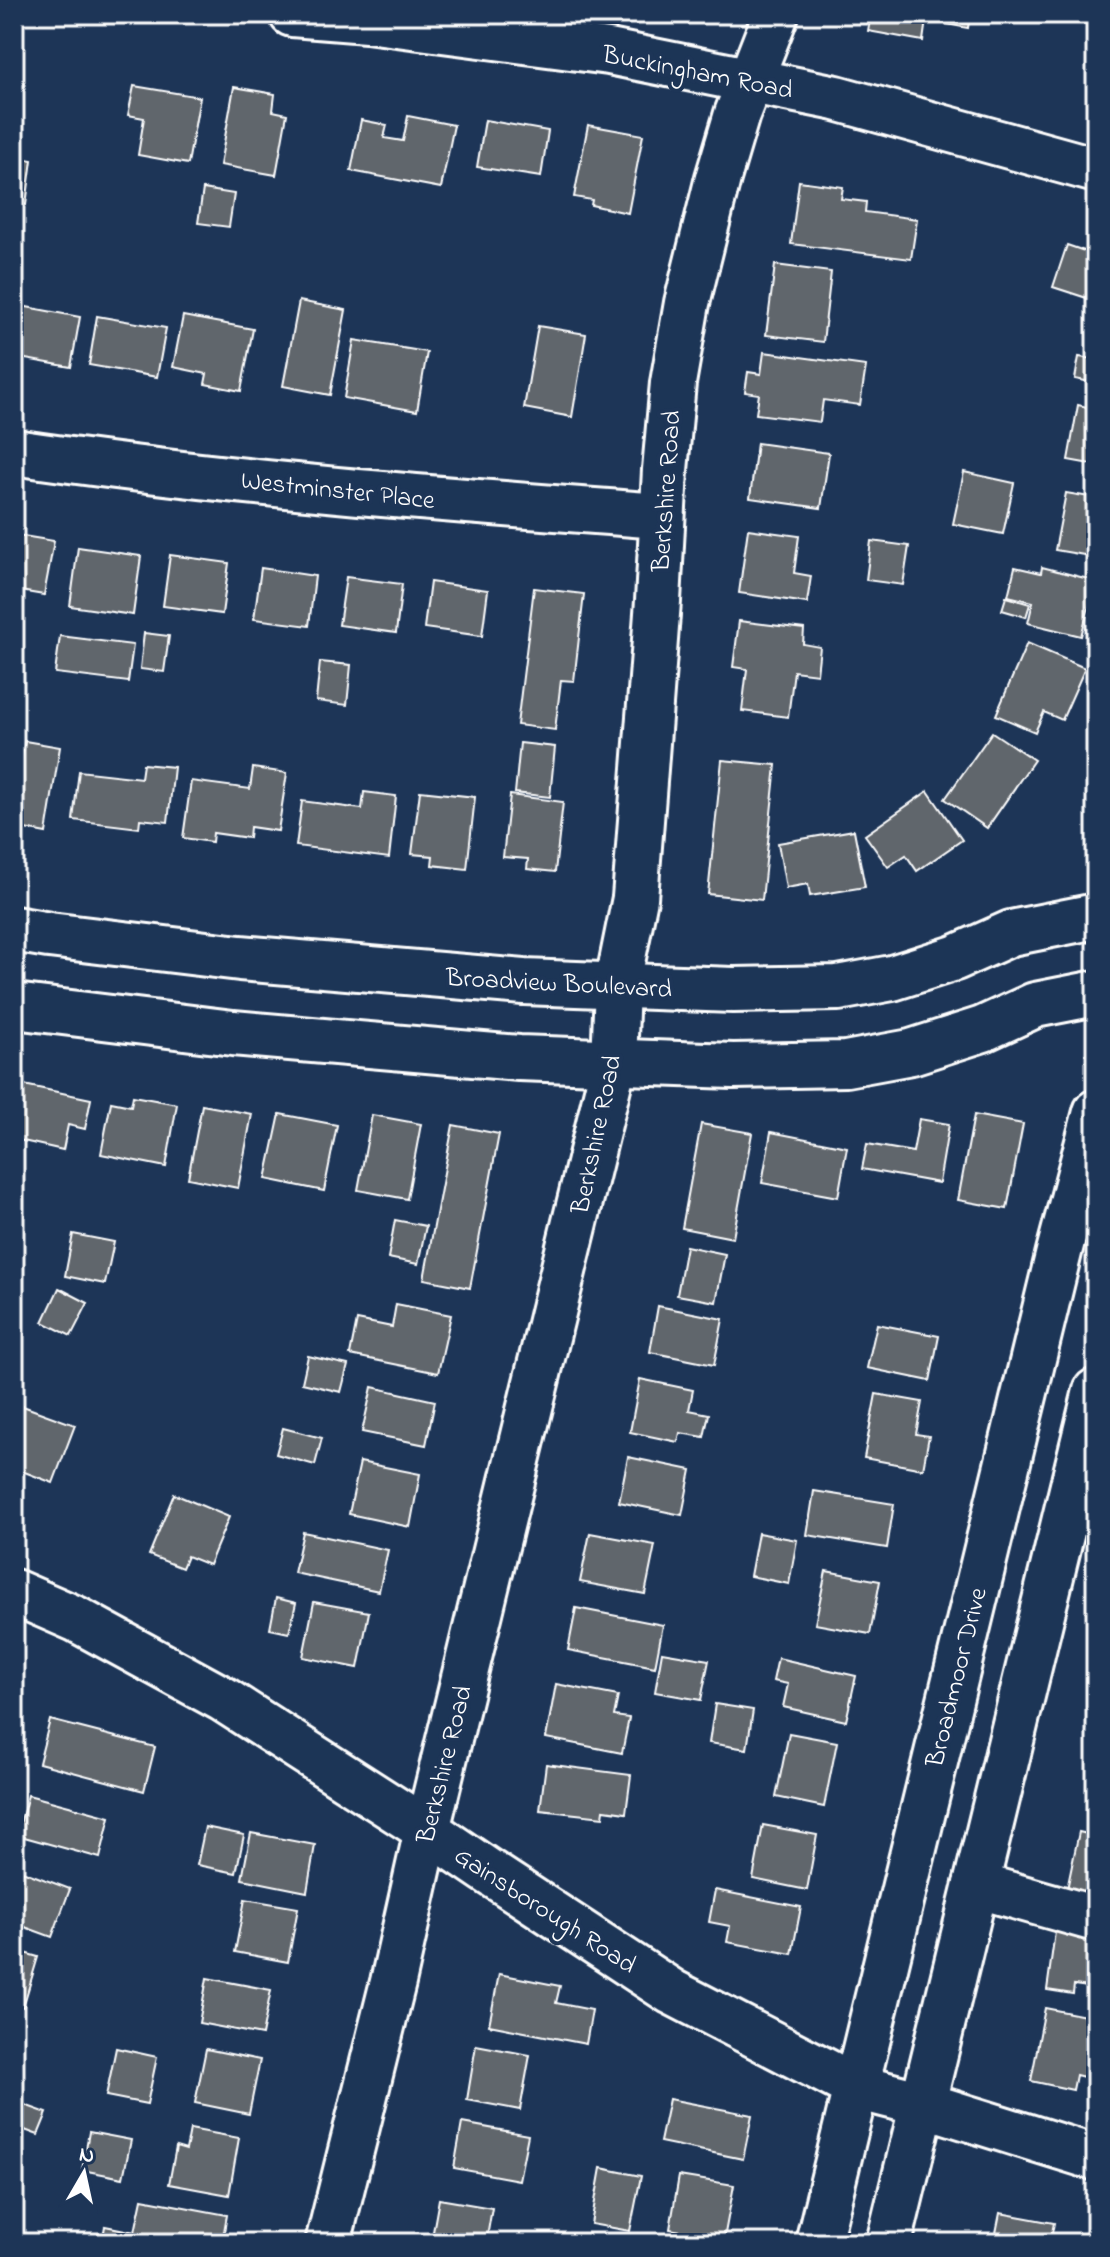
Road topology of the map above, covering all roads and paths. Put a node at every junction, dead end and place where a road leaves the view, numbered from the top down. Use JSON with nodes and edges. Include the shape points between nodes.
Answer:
{"nodes":[{"id":1,"x":292,"y":14,"type":"edge"},
{"id":2,"x":776,"y":14,"type":"edge"},
{"id":3,"x":750,"y":80,"type":"junction"},
{"id":4,"x":1096,"y":170,"type":"edge"},
{"id":5,"x":14,"y":452,"type":"edge"},
{"id":6,"x":662,"y":516,"type":"junction"},
{"id":7,"x":1096,"y":916,"type":"edge"},
{"id":8,"x":14,"y":929,"type":"edge"},
{"id":9,"x":617,"y":987,"type":"junction"},
{"id":10,"x":1096,"y":993,"type":"edge"},
{"id":11,"x":14,"y":1006,"type":"edge"},
{"id":12,"x":614,"y":1062,"type":"junction"},
{"id":13,"x":1096,"y":1112,"type":"edge"},
{"id":14,"x":1096,"y":1391,"type":"edge"},
{"id":15,"x":14,"y":1592,"type":"edge"},
{"id":16,"x":427,"y":1830,"type":"junction"},
{"id":17,"x":976,"y":1885,"type":"junction"},
{"id":18,"x":1096,"y":1919,"type":"edge"},
{"id":19,"x":856,"y":2087,"type":"junction"},
{"id":20,"x":923,"y":2104,"type":"junction"},
{"id":21,"x":1096,"y":2158,"type":"edge"},
{"id":22,"x":328,"y":2243,"type":"edge"},
{"id":23,"x":818,"y":2243,"type":"edge"},
{"id":24,"x":889,"y":2243,"type":"edge"}],
"edges":[{"from":1,"to":3,"type":"street","name":"Buckingham Road","via":[[609,52]]},
{"from":2,"to":3,"type":"street","name":"Berkshire Road"},
{"from":3,"to":4,"type":"street","name":"Buckingham Road","via":[[836,98]]},
{"from":3,"to":6,"type":"street","name":"Berkshire Road","via":[[718,178],[687,303],[673,383]]},
{"from":5,"to":6,"type":"street","name":"Westminster Place","via":[[426,498]]},
{"from":6,"to":9,"type":"street","name":"Berkshire Road","via":[[635,898]]},
{"from":7,"to":9,"type":"street","name":"Broadview Boulevard","via":[[1011,933],[905,974],[838,988]]},
{"from":8,"to":9,"type":"street","name":"Broadview Boulevard","via":[[240,958]]},
{"from":9,"to":12,"type":"street","name":"Berkshire Road"},
{"from":10,"to":12,"type":"street","via":[[1035,1005],[983,1029],[911,1052],[846,1064]]},
{"from":11,"to":12,"type":"street","via":[[233,1033]]},
{"from":12,"to":16,"type":"street","name":"Berkshire Road"},
{"from":13,"to":19,"type":"street","name":"Broadmoor Drive"},
{"from":14,"to":17,"type":"street"},
{"from":15,"to":16,"type":"street","name":"Gainsborough Road","via":[[76,1619],[223,1699]]},
{"from":16,"to":19,"type":"street","name":"Gainsborough Road","via":[[672,1992]]},
{"from":16,"to":22,"type":"street","name":"Berkshire Road"},
{"from":17,"to":18,"type":"street"},
{"from":17,"to":20,"type":"street"},
{"from":19,"to":20,"type":"street","name":"Gainsborough Road"},
{"from":19,"to":23,"type":"street","name":"Broadmoor Drive"},
{"from":20,"to":21,"type":"street","name":"Gainsborough Road"},
{"from":20,"to":24,"type":"street"}]}
